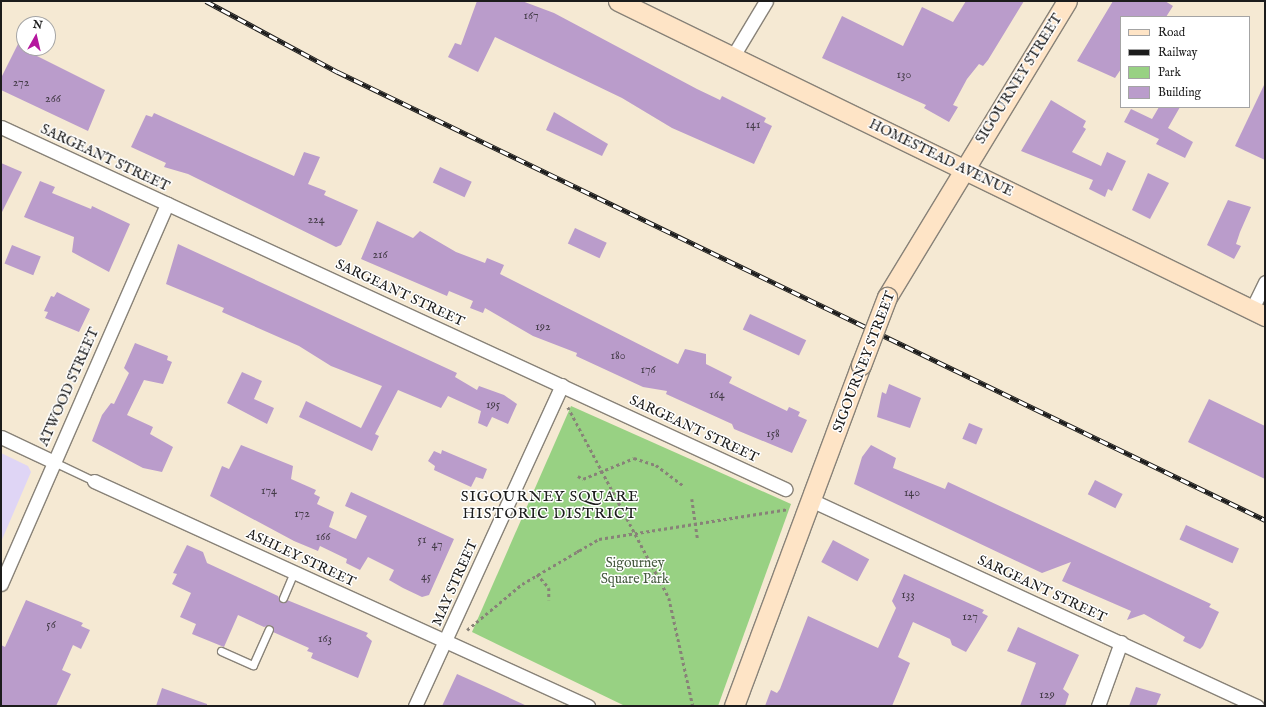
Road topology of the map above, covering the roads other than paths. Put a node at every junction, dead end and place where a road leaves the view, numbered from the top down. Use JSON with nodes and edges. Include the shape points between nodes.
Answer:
{"nodes":[{"id":1,"x":618,"y":1,"type":"edge"},
{"id":2,"x":766,"y":1,"type":"edge"},
{"id":3,"x":1067,"y":1,"type":"edge"},
{"id":4,"x":733,"y":56,"type":"junction"},
{"id":5,"x":1,"y":127,"type":"edge"},
{"id":6,"x":964,"y":169,"type":"junction"},
{"id":7,"x":167,"y":204,"type":"junction"},
{"id":8,"x":1265,"y":282,"type":"edge"},
{"id":9,"x":1258,"y":312,"type":"edge"},
{"id":10,"x":562,"y":385,"type":"junction"},
{"id":11,"x":1,"y":437,"type":"edge"},
{"id":12,"x":54,"y":462,"type":"junction"},
{"id":13,"x":94,"y":481,"type":"joint"},
{"id":14,"x":785,"y":488,"type":"dead end"},
{"id":15,"x":813,"y":501,"type":"junction"},
{"id":16,"x":294,"y":572,"type":"junction"},
{"id":17,"x":1,"y":584,"type":"edge"},
{"id":18,"x":283,"y":598,"type":"dead end"},
{"id":19,"x":269,"y":630,"type":"dead end"},
{"id":20,"x":446,"y":641,"type":"junction"},
{"id":21,"x":1121,"y":642,"type":"junction"},
{"id":22,"x":221,"y":651,"type":"dead end"},
{"id":23,"x":415,"y":706,"type":"edge"},
{"id":24,"x":588,"y":706,"type":"edge"},
{"id":25,"x":734,"y":706,"type":"edge"},
{"id":26,"x":1098,"y":706,"type":"edge"},
{"id":27,"x":1257,"y":706,"type":"edge"}],
"edges":[{"from":1,"to":4,"type":"main road","name":"HOMESTEAD AVENUE"},
{"from":2,"to":4,"type":"street"},
{"from":3,"to":6,"type":"main road","name":"SIGOURNEY STREET"},
{"from":4,"to":6,"type":"main road","name":"HOMESTEAD AVENUE"},
{"from":5,"to":7,"type":"street","name":"SARGEANT STREET"},
{"from":6,"to":9,"type":"main road","name":"HOMESTEAD AVENUE"},
{"from":6,"to":15,"type":"main road","name":"SIGOURNEY STREET","bridge":true,"via":[[887,298]]},
{"from":7,"to":10,"type":"street","name":"SARGEANT STREET"},
{"from":7,"to":12,"type":"street","name":"ATWOOD STREET"},
{"from":8,"to":9,"type":"street"},
{"from":10,"to":14,"type":"street","name":"SARGEANT STREET"},
{"from":10,"to":20,"type":"street","name":"MAY STREET"},
{"from":11,"to":12,"type":"street","name":"ASHLEY STREET"},
{"from":12,"to":13,"type":"lane","name":"ASHLEY STREET"},
{"from":12,"to":17,"type":"street","name":"ATWOOD STREET"},
{"from":13,"to":16,"type":"street","name":"ASHLEY STREET"},
{"from":15,"to":21,"type":"street","name":"SARGEANT STREET"},
{"from":15,"to":25,"type":"main road","name":"SIGOURNEY STREET"},
{"from":16,"to":18,"type":"lane"},
{"from":16,"to":20,"type":"street","name":"ASHLEY STREET"},
{"from":19,"to":22,"type":"lane","via":[[253,665]]},
{"from":20,"to":23,"type":"street","name":"MAY STREET"},
{"from":20,"to":24,"type":"street","name":"ASHLEY STREET"},
{"from":21,"to":26,"type":"street"},
{"from":21,"to":27,"type":"street","name":"SARGEANT STREET"}]}
